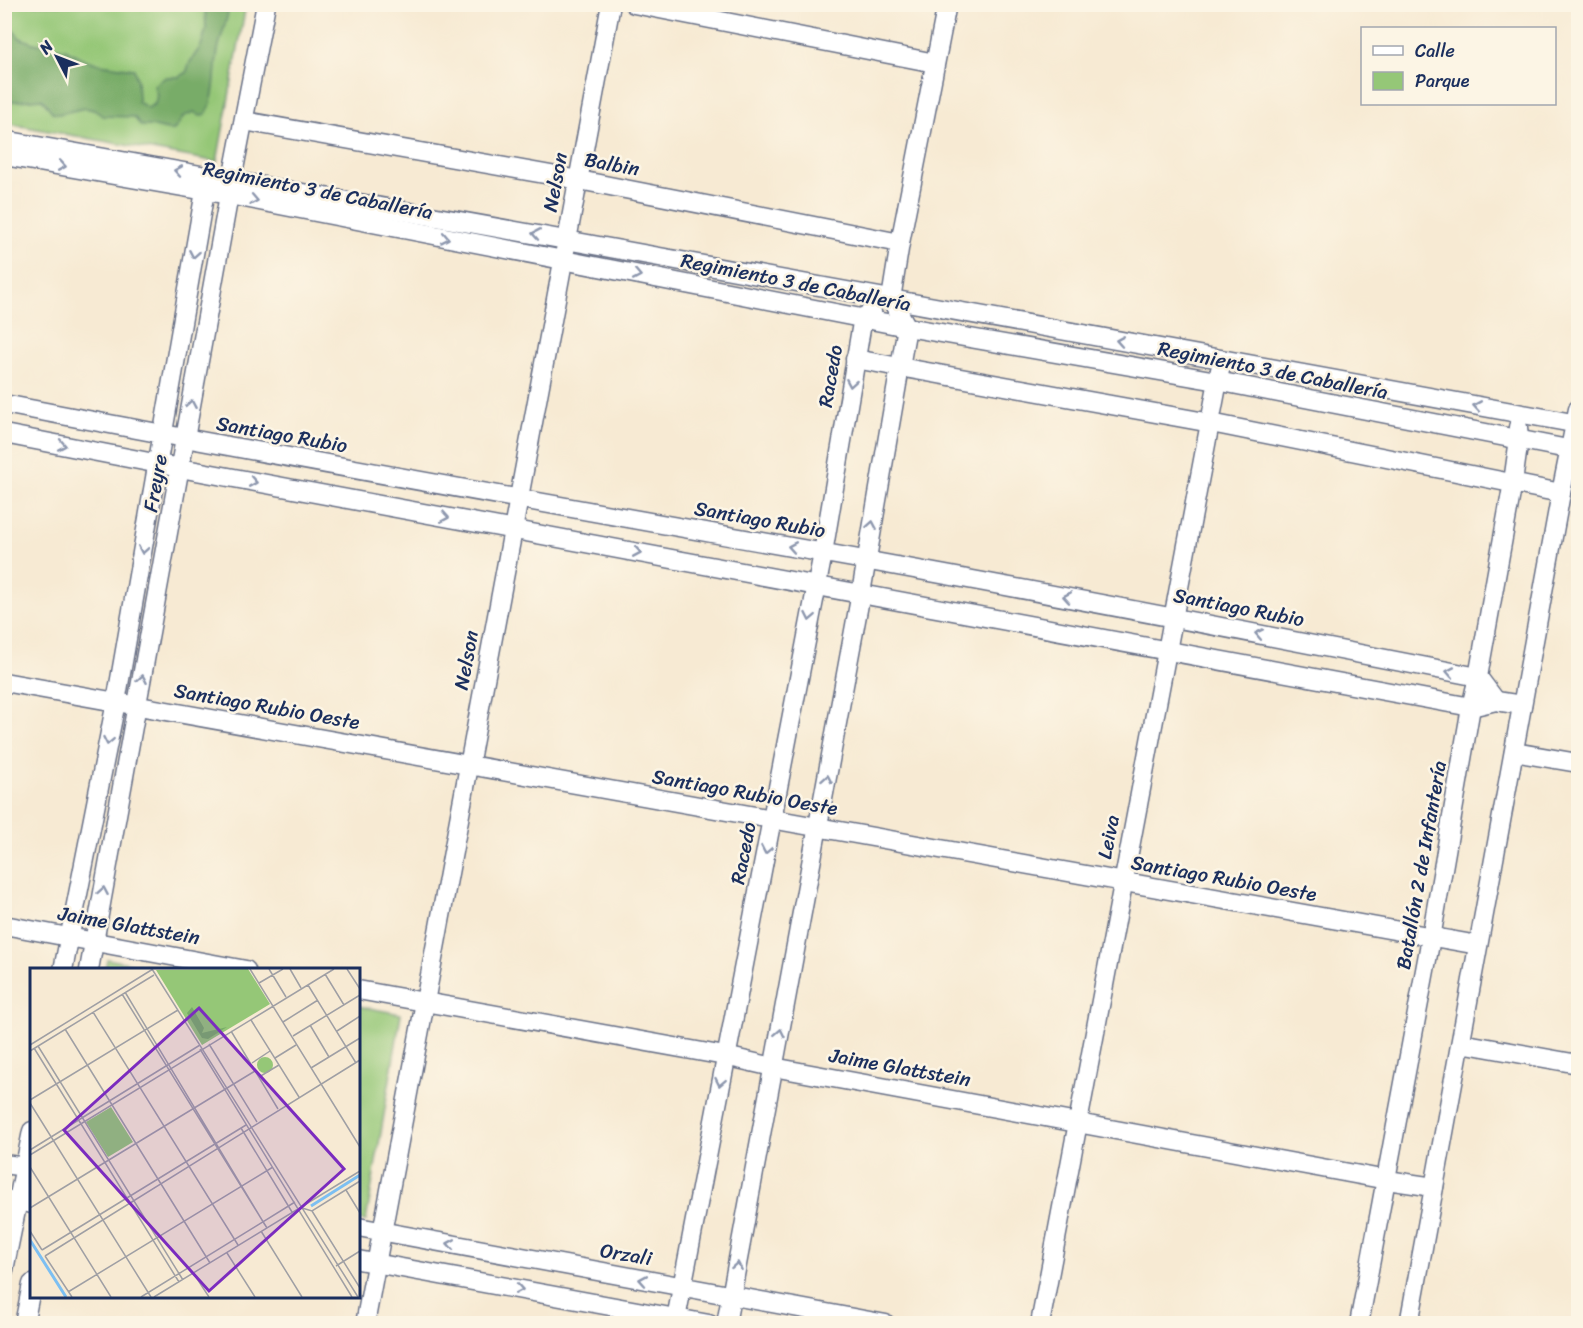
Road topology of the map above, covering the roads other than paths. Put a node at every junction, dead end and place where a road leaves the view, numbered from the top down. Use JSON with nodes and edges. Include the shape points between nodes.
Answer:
{"nodes":[{"id":1,"x":266,"y":4,"type":"edge"},
{"id":2,"x":611,"y":4,"type":"edge"},
{"id":3,"x":634,"y":4,"type":"edge"},
{"id":4,"x":947,"y":4,"type":"edge"},
{"id":5,"x":669,"y":8,"type":"edge"},
{"id":6,"x":935,"y":63,"type":"junction"},
{"id":7,"x":244,"y":121,"type":"junction"},
{"id":8,"x":4,"y":141,"type":"edge"},
{"id":9,"x":4,"y":156,"type":"edge"},
{"id":10,"x":579,"y":180,"type":"junction"},
{"id":11,"x":205,"y":183,"type":"junction"},
{"id":12,"x":231,"y":188,"type":"junction"},
{"id":13,"x":566,"y":240,"type":"junction"},
{"id":14,"x":900,"y":243,"type":"junction"},
{"id":15,"x":562,"y":261,"type":"junction"},
{"id":16,"x":891,"y":299,"type":"junction"},
{"id":17,"x":863,"y":317,"type":"junction"},
{"id":18,"x":907,"y":327,"type":"junction"},
{"id":19,"x":855,"y":359,"type":"junction"},
{"id":20,"x":1222,"y":360,"type":"junction"},
{"id":21,"x":900,"y":367,"type":"junction"},
{"id":22,"x":1217,"y":381,"type":"junction"},
{"id":23,"x":4,"y":404,"type":"edge"},
{"id":24,"x":1517,"y":413,"type":"junction"},
{"id":25,"x":1578,"y":419,"type":"edge"},
{"id":26,"x":1210,"y":423,"type":"junction"},
{"id":27,"x":4,"y":434,"type":"edge"},
{"id":28,"x":162,"y":435,"type":"junction"},
{"id":29,"x":185,"y":439,"type":"junction"},
{"id":30,"x":1519,"y":439,"type":"junction"},
{"id":31,"x":1574,"y":450,"type":"edge"},
{"id":32,"x":158,"y":464,"type":"junction"},
{"id":33,"x":180,"y":468,"type":"junction"},
{"id":34,"x":1513,"y":482,"type":"junction"},
{"id":35,"x":1561,"y":493,"type":"junction"},
{"id":36,"x":519,"y":500,"type":"junction"},
{"id":37,"x":513,"y":530,"type":"junction"},
{"id":38,"x":823,"y":553,"type":"junction"},
{"id":39,"x":866,"y":560,"type":"junction"},
{"id":40,"x":816,"y":585,"type":"junction"},
{"id":41,"x":861,"y":593,"type":"junction"},
{"id":42,"x":1172,"y":616,"type":"junction"},
{"id":43,"x":1166,"y":651,"type":"junction"},
{"id":44,"x":1478,"y":677,"type":"junction"},
{"id":45,"x":4,"y":682,"type":"edge"},
{"id":46,"x":1496,"y":701,"type":"junction"},
{"id":47,"x":116,"y":702,"type":"junction"},
{"id":48,"x":1522,"y":705,"type":"junction"},
{"id":49,"x":137,"y":706,"type":"junction"},
{"id":50,"x":1471,"y":707,"type":"junction"},
{"id":51,"x":1514,"y":752,"type":"junction"},
{"id":52,"x":1578,"y":763,"type":"edge"},
{"id":53,"x":469,"y":765,"type":"junction"},
{"id":54,"x":772,"y":819,"type":"junction"},
{"id":55,"x":818,"y":828,"type":"junction"},
{"id":56,"x":1123,"y":882,"type":"junction"},
{"id":57,"x":4,"y":925,"type":"edge"},
{"id":58,"x":69,"y":937,"type":"junction"},
{"id":59,"x":1431,"y":938,"type":"junction"},
{"id":60,"x":94,"y":942,"type":"junction"},
{"id":61,"x":1478,"y":945,"type":"junction"},
{"id":62,"x":63,"y":968,"type":"edge"},
{"id":63,"x":89,"y":968,"type":"edge"},
{"id":64,"x":240,"y":968,"type":"edge"},
{"id":65,"x":360,"y":990,"type":"edge"},
{"id":66,"x":425,"y":1002,"type":"junction"},
{"id":67,"x":1461,"y":1043,"type":"junction"},
{"id":68,"x":725,"y":1056,"type":"junction"},
{"id":69,"x":1578,"y":1064,"type":"edge"},
{"id":70,"x":773,"y":1067,"type":"junction"},
{"id":71,"x":1078,"y":1122,"type":"junction"},
{"id":72,"x":30,"y":1150,"type":"edge"},
{"id":73,"x":4,"y":1164,"type":"edge"},
{"id":74,"x":28,"y":1168,"type":"edge"},
{"id":75,"x":1387,"y":1180,"type":"junction"},
{"id":76,"x":1434,"y":1187,"type":"junction"},
{"id":77,"x":18,"y":1202,"type":"edge"},
{"id":78,"x":360,"y":1227,"type":"edge"},
{"id":79,"x":382,"y":1232,"type":"junction"},
{"id":80,"x":367,"y":1262,"type":"edge"},
{"id":81,"x":4,"y":1270,"type":"edge"},
{"id":82,"x":681,"y":1287,"type":"junction"},
{"id":83,"x":30,"y":1294,"type":"edge"},
{"id":84,"x":732,"y":1295,"type":"junction"},
{"id":85,"x":675,"y":1320,"type":"edge"},
{"id":86,"x":24,"y":1323,"type":"edge"},
{"id":87,"x":365,"y":1323,"type":"edge"},
{"id":88,"x":709,"y":1323,"type":"edge"},
{"id":89,"x":726,"y":1323,"type":"edge"},
{"id":90,"x":886,"y":1323,"type":"edge"},
{"id":91,"x":1040,"y":1323,"type":"edge"},
{"id":92,"x":1359,"y":1323,"type":"edge"},
{"id":93,"x":1413,"y":1323,"type":"edge"}],
"edges":[{"from":1,"to":7,"type":"street","name":"Freyre"},
{"from":2,"to":10,"type":"street","name":"Nelson"},
{"from":3,"to":5,"type":"street"},
{"from":4,"to":6,"type":"street"},
{"from":5,"to":6,"type":"street"},
{"from":6,"to":14,"type":"street"},
{"from":7,"to":10,"type":"street","name":"Balbin"},
{"from":7,"to":12,"type":"street","name":"Freyre"},
{"from":11,"to":8,"type":"street","name":"Regimiento 3 de Caballería","one_way":true},
{"from":9,"to":11,"type":"street","name":"Regimiento 3 de Caballería","one_way":true},
{"from":10,"to":13,"type":"street","name":"Nelson"},
{"from":10,"to":14,"type":"street","name":"Balbin"},
{"from":11,"to":12,"type":"street","name":"Regimiento 3 de Caballería"},
{"from":11,"to":28,"type":"street","name":"Freyre","one_way":true},
{"from":13,"to":12,"type":"street","name":"Regimiento 3 de Caballería","one_way":true},
{"from":12,"to":15,"type":"street","name":"Regimiento 3 de Caballería","one_way":true},
{"from":29,"to":12,"type":"street","name":"Freyre","one_way":true},
{"from":13,"to":15,"type":"street","name":"Nelson"},
{"from":13,"to":16,"type":"street","name":"Regimiento 3 de Caballería"},
{"from":14,"to":16,"type":"street"},
{"from":15,"to":17,"type":"street","name":"Regimiento 3 de Caballería","one_way":true},
{"from":15,"to":36,"type":"street","name":"Nelson"},
{"from":16,"to":17,"type":"street"},
{"from":16,"to":18,"type":"street"},
{"from":20,"to":16,"type":"street","name":"Regimiento 3 de Caballería","one_way":true},
{"from":17,"to":18,"type":"street","name":"Regimiento 3 de Caballería"},
{"from":17,"to":19,"type":"street","name":"Racedo"},
{"from":18,"to":21,"type":"street"},
{"from":18,"to":22,"type":"street","name":"Regimiento 3 de Caballería"},
{"from":19,"to":21,"type":"street"},
{"from":19,"to":38,"type":"street","name":"Racedo","one_way":true},
{"from":20,"to":22,"type":"street","name":"Leiva"},
{"from":24,"to":20,"type":"street","name":"Regimiento 3 de Caballería","one_way":true},
{"from":21,"to":26,"type":"street"},
{"from":39,"to":21,"type":"street","one_way":true},
{"from":22,"to":26,"type":"street","name":"Leiva"},
{"from":22,"to":30,"type":"street","name":"Regimiento 3 de Caballería"},
{"from":23,"to":28,"type":"street","name":"Santiago Rubio"},
{"from":24,"to":25,"type":"street","name":"Regimiento 3 de Caballería"},
{"from":24,"to":30,"type":"street","name":"Batallón 2 de Infantería"},
{"from":25,"to":31,"type":"street"},
{"from":26,"to":34,"type":"street"},
{"from":26,"to":42,"type":"street","name":"Leiva"},
{"from":27,"to":32,"type":"street","one_way":true},
{"from":28,"to":29,"type":"street","name":"Santiago Rubio"},
{"from":28,"to":32,"type":"street","name":"Freyre"},
{"from":29,"to":33,"type":"street","name":"Freyre"},
{"from":29,"to":36,"type":"street","name":"Santiago Rubio"},
{"from":30,"to":31,"type":"street","name":"Regimiento 3 de Caballería"},
{"from":30,"to":34,"type":"street","name":"Batallón 2 de Infantería"},
{"from":31,"to":35,"type":"street"},
{"from":32,"to":33,"type":"street"},
{"from":32,"to":47,"type":"street","name":"Freyre","one_way":true},
{"from":33,"to":37,"type":"street","one_way":true},
{"from":49,"to":33,"type":"street","name":"Freyre","one_way":true},
{"from":34,"to":35,"type":"street"},
{"from":34,"to":44,"type":"street","name":"Batallón 2 de Infantería"},
{"from":35,"to":48,"type":"street"},
{"from":36,"to":37,"type":"street","name":"Nelson"},
{"from":38,"to":36,"type":"street","name":"Santiago Rubio","one_way":true},
{"from":37,"to":40,"type":"street","one_way":true},
{"from":37,"to":53,"type":"street","name":"Nelson"},
{"from":38,"to":39,"type":"street","name":"Santiago Rubio"},
{"from":38,"to":40,"type":"street","name":"Racedo"},
{"from":39,"to":41,"type":"street"},
{"from":42,"to":39,"type":"street","name":"Santiago Rubio","one_way":true},
{"from":40,"to":41,"type":"street"},
{"from":40,"to":54,"type":"street","name":"Racedo","one_way":true},
{"from":41,"to":43,"type":"street"},
{"from":55,"to":41,"type":"street","one_way":true},
{"from":42,"to":43,"type":"street","name":"Leiva"},
{"from":44,"to":42,"type":"street","name":"Santiago Rubio","one_way":true},
{"from":43,"to":50,"type":"street"},
{"from":43,"to":56,"type":"street","name":"Leiva"},
{"from":44,"to":46,"type":"street"},
{"from":44,"to":50,"type":"street","name":"Batallón 2 de Infantería"},
{"from":45,"to":47,"type":"street","name":"Santiago Rubio Oeste"},
{"from":46,"to":48,"type":"street"},
{"from":46,"to":50,"type":"street"},
{"from":47,"to":49,"type":"street","name":"Santiago Rubio Oeste"},
{"from":47,"to":58,"type":"street","name":"Freyre","one_way":true},
{"from":48,"to":51,"type":"street"},
{"from":49,"to":53,"type":"street","name":"Santiago Rubio Oeste"},
{"from":60,"to":49,"type":"street","name":"Freyre","one_way":true},
{"from":50,"to":59,"type":"street","name":"Batallón 2 de Infantería"},
{"from":51,"to":52,"type":"street"},
{"from":51,"to":61,"type":"street"},
{"from":53,"to":54,"type":"street","name":"Santiago Rubio Oeste"},
{"from":53,"to":66,"type":"street","name":"Nelson"},
{"from":54,"to":55,"type":"street","name":"Santiago Rubio Oeste"},
{"from":54,"to":68,"type":"street","name":"Racedo","one_way":true},
{"from":55,"to":56,"type":"street","name":"Santiago Rubio Oeste"},
{"from":70,"to":55,"type":"street","one_way":true},
{"from":56,"to":59,"type":"street","name":"Santiago Rubio Oeste"},
{"from":56,"to":71,"type":"street","name":"Leiva"},
{"from":57,"to":58,"type":"street","name":"Jaime Glattstein"},
{"from":58,"to":60,"type":"street","name":"Jaime Glattstein"},
{"from":58,"to":62,"type":"street","name":"Freyre"},
{"from":59,"to":61,"type":"street","name":"Santiago Rubio Oeste"},
{"from":59,"to":75,"type":"street","name":"Batallón 2 de Infantería"},
{"from":60,"to":63,"type":"street","name":"Freyre"},
{"from":60,"to":64,"type":"street","name":"Jaime Glattstein"},
{"from":61,"to":67,"type":"street"},
{"from":65,"to":66,"type":"street","name":"Jaime Glattstein"},
{"from":66,"to":68,"type":"street","name":"Jaime Glattstein"},
{"from":66,"to":79,"type":"street","name":"Nelson"},
{"from":67,"to":69,"type":"street"},
{"from":67,"to":76,"type":"street"},
{"from":68,"to":70,"type":"street","name":"Jaime Glattstein"},
{"from":68,"to":82,"type":"street","name":"Racedo","one_way":true},
{"from":70,"to":71,"type":"street","name":"Jaime Glattstein"},
{"from":84,"to":70,"type":"street","one_way":true},
{"from":71,"to":75,"type":"street","name":"Jaime Glattstein"},
{"from":71,"to":91,"type":"street","name":"Leiva"},
{"from":72,"to":74,"type":"street"},
{"from":73,"to":74,"type":"street"},
{"from":74,"to":77,"type":"street"},
{"from":75,"to":76,"type":"street","name":"Jaime Glattstein"},
{"from":75,"to":92,"type":"street","name":"Batallón 2 de Infantería"},
{"from":76,"to":93,"type":"street"},
{"from":77,"to":81,"type":"street"},
{"from":78,"to":79,"type":"street","name":"Orzali"},
{"from":79,"to":80,"type":"street","name":"Nelson"},
{"from":82,"to":79,"type":"street","name":"Orzali","one_way":true},
{"from":80,"to":85,"type":"street","one_way":true},
{"from":80,"to":87,"type":"street","name":"Nelson"},
{"from":82,"to":84,"type":"street","name":"Orzali"},
{"from":82,"to":85,"type":"street","name":"Racedo"},
{"from":83,"to":86,"type":"street"},
{"from":84,"to":89,"type":"street"},
{"from":84,"to":90,"type":"street","name":"Orzali"},
{"from":85,"to":88,"type":"street"}]}
